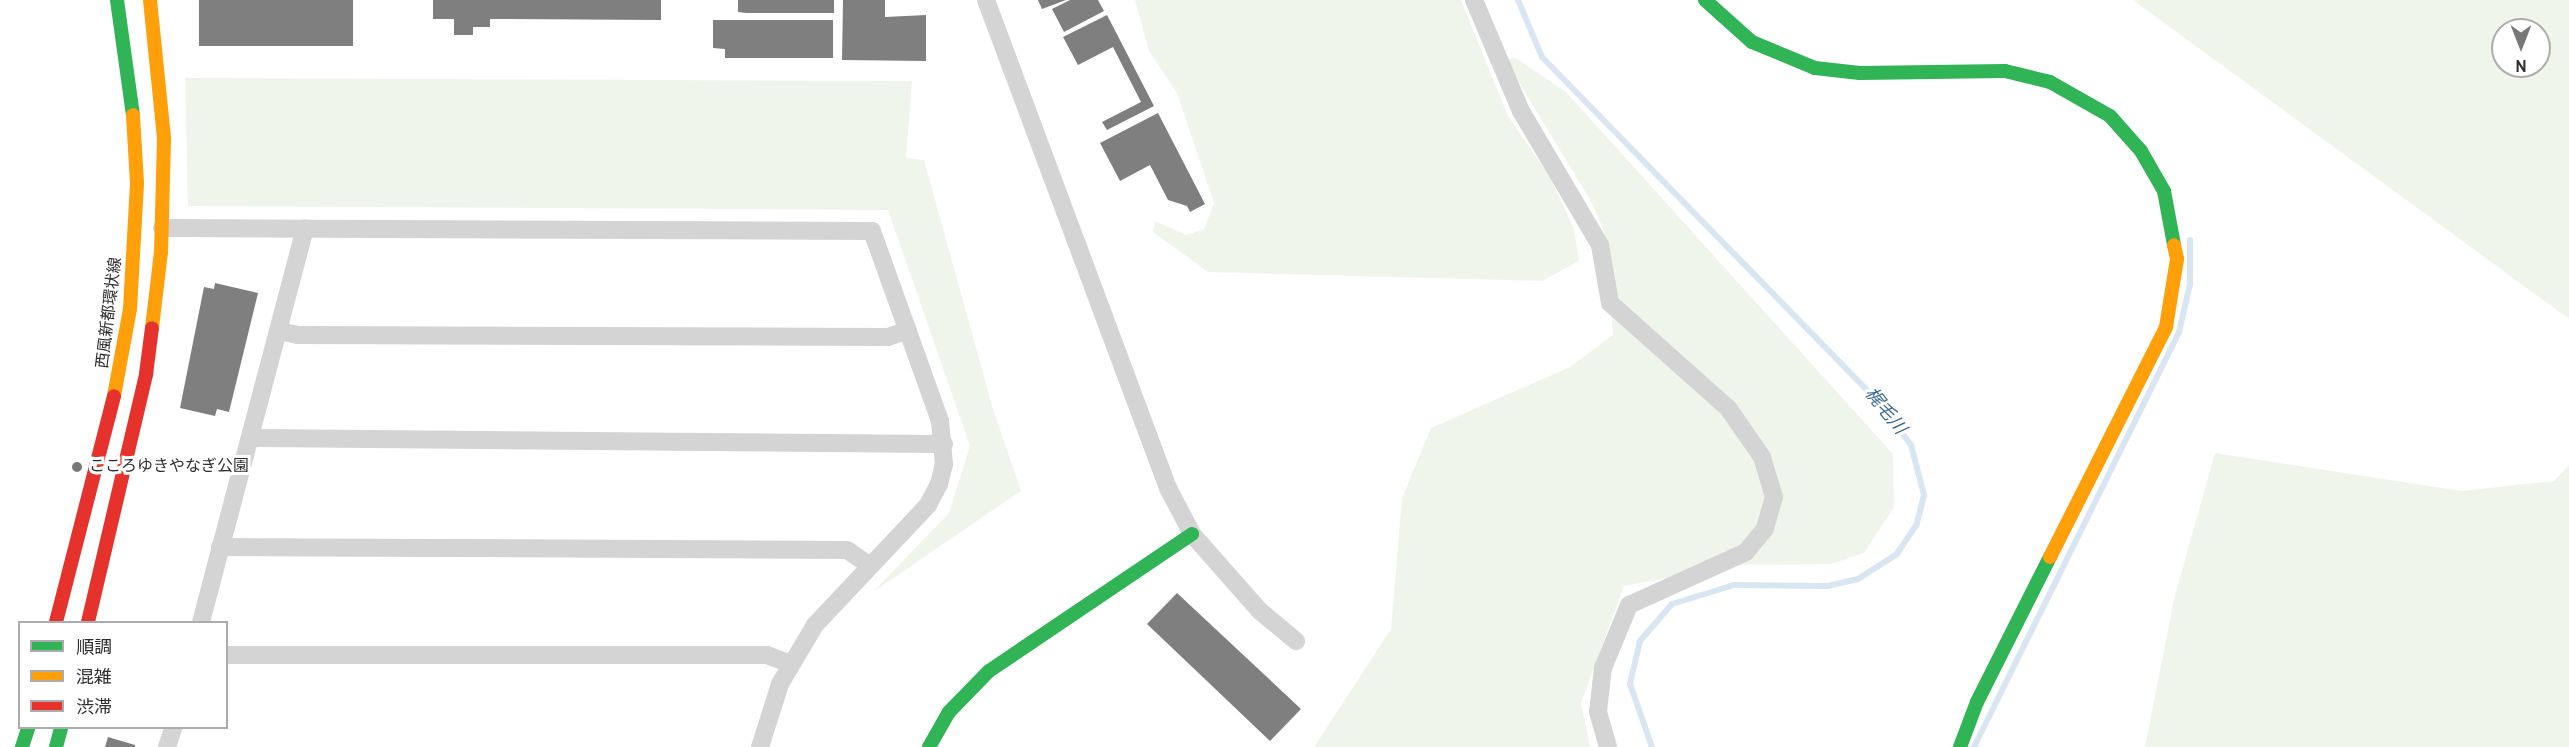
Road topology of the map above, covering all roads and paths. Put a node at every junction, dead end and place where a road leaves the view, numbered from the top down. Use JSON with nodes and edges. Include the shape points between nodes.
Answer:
{"nodes":[{"id":1,"x":117,"y":0,"type":"edge"},
{"id":2,"x":150,"y":0,"type":"edge"},
{"id":3,"x":986,"y":0,"type":"edge"},
{"id":4,"x":1474,"y":0,"type":"edge"},
{"id":5,"x":1705,"y":0,"type":"edge"},
{"id":6,"x":162,"y":228,"type":"junction"},
{"id":7,"x":305,"y":229,"type":"junction"},
{"id":8,"x":908,"y":330,"type":"junction"},
{"id":9,"x":278,"y":331,"type":"junction"},
{"id":10,"x":250,"y":438,"type":"junction"},
{"id":11,"x":944,"y":444,"type":"junction"},
{"id":12,"x":1192,"y":534,"type":"junction"},
{"id":13,"x":220,"y":547,"type":"junction"},
{"id":14,"x":869,"y":565,"type":"junction"},
{"id":15,"x":57,"y":621,"type":"edge"},
{"id":16,"x":88,"y":621,"type":"edge"},
{"id":17,"x":201,"y":621,"type":"edge"},
{"id":18,"x":1296,"y":641,"type":"dead end"},
{"id":19,"x":228,"y":655,"type":"edge"},
{"id":20,"x":790,"y":664,"type":"junction"},
{"id":21,"x":28,"y":729,"type":"edge"},
{"id":22,"x":61,"y":729,"type":"edge"},
{"id":23,"x":173,"y":729,"type":"edge"},
{"id":24,"x":22,"y":747,"type":"edge"},
{"id":25,"x":56,"y":747,"type":"edge"},
{"id":26,"x":168,"y":747,"type":"edge"},
{"id":27,"x":760,"y":747,"type":"edge"},
{"id":28,"x":929,"y":747,"type":"edge"},
{"id":29,"x":1608,"y":747,"type":"edge"},
{"id":30,"x":1960,"y":747,"type":"edge"}],
"edges":[{"from":1,"to":15,"type":"street","name":"西風新都環状線","via":[[133,108],[137,183],[130,309],[106,442]]},
{"from":2,"to":6,"type":"street","via":[[164,139]]},
{"from":3,"to":12,"type":"street","via":[[1147,441]]},
{"from":4,"to":29,"type":"street","via":[[1521,111],[1600,245],[1610,303],[1728,408],[1762,457],[1774,497],[1765,529],[1746,552],[1629,605],[1603,668],[1598,712]]},
{"from":5,"to":30,"type":"street","via":[[1752,42],[1815,68],[2005,72],[2050,82],[2110,116],[2142,151],[2164,191],[2177,259],[2166,327],[1977,702]]},
{"from":6,"to":7,"type":"street"},
{"from":6,"to":16,"type":"street","via":[[146,374]]},
{"from":7,"to":8,"type":"street","via":[[872,231]]},
{"from":7,"to":9,"type":"street"},
{"from":8,"to":9,"type":"street","via":[[888,337],[298,335]]},
{"from":8,"to":11,"type":"street"},
{"from":9,"to":10,"type":"street"},
{"from":10,"to":11,"type":"street"},
{"from":10,"to":13,"type":"street"},
{"from":11,"to":14,"type":"street","via":[[939,484],[928,505]]},
{"from":12,"to":18,"type":"street","via":[[1260,611]]},
{"from":12,"to":28,"type":"street","via":[[989,671],[949,712]]},
{"from":13,"to":14,"type":"street","via":[[847,550]]},
{"from":13,"to":17,"type":"street"},
{"from":14,"to":20,"type":"street","via":[[815,625]]},
{"from":19,"to":20,"type":"street","via":[[767,655]]},
{"from":20,"to":27,"type":"street"},
{"from":21,"to":24,"type":"street"},
{"from":22,"to":25,"type":"street"},
{"from":23,"to":26,"type":"street"}]}
